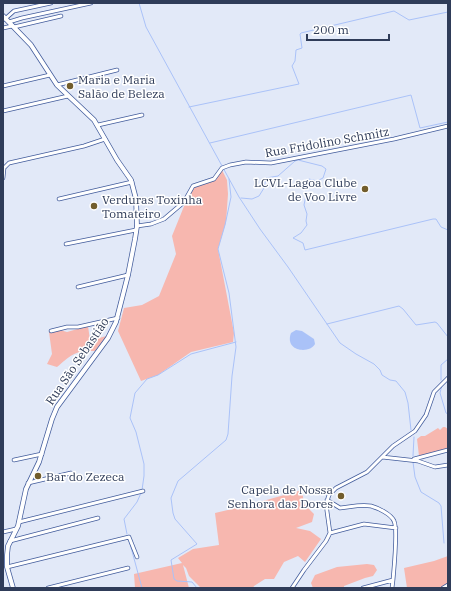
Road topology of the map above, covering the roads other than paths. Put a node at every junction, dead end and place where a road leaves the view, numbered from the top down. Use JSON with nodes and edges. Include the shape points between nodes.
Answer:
{"nodes":[{"id":1,"x":51,"y":3,"type":"edge"},
{"id":2,"x":90,"y":3,"type":"edge"},
{"id":3,"x":61,"y":16,"type":"dead end"},
{"id":4,"x":9,"y":22,"type":"edge"},
{"id":5,"x":3,"y":28,"type":"edge"},
{"id":6,"x":117,"y":70,"type":"dead end"},
{"id":7,"x":50,"y":75,"type":"junction"},
{"id":8,"x":57,"y":85,"type":"junction"},
{"id":9,"x":3,"y":86,"type":"edge"},
{"id":10,"x":68,"y":96,"type":"junction"},
{"id":11,"x":3,"y":111,"type":"edge"},
{"id":12,"x":142,"y":115,"type":"dead end"},
{"id":13,"x":98,"y":125,"type":"junction"},
{"id":14,"x":448,"y":126,"type":"edge"},
{"id":15,"x":105,"y":139,"type":"junction"},
{"id":16,"x":3,"y":178,"type":"edge"},
{"id":17,"x":132,"y":182,"type":"junction"},
{"id":18,"x":59,"y":199,"type":"dead end"},
{"id":19,"x":136,"y":228,"type":"junction"},
{"id":20,"x":66,"y":244,"type":"dead end"},
{"id":21,"x":128,"y":274,"type":"junction"},
{"id":22,"x":99,"y":280,"type":"dead end"},
{"id":23,"x":78,"y":287,"type":"dead end"},
{"id":24,"x":118,"y":318,"type":"junction"},
{"id":25,"x":51,"y":331,"type":"dead end"},
{"id":26,"x":448,"y":378,"type":"edge"},
{"id":27,"x":448,"y":450,"type":"edge"},
{"id":28,"x":42,"y":454,"type":"junction"},
{"id":29,"x":382,"y":456,"type":"junction"},
{"id":30,"x":14,"y":460,"type":"dead end"},
{"id":31,"x":412,"y":460,"type":"junction"},
{"id":32,"x":448,"y":465,"type":"edge"},
{"id":33,"x":71,"y":473,"type":"dead end"},
{"id":34,"x":28,"y":483,"type":"junction"},
{"id":35,"x":143,"y":491,"type":"dead end"},
{"id":36,"x":327,"y":500,"type":"junction"},
{"id":37,"x":98,"y":518,"type":"dead end"},
{"id":38,"x":19,"y":522,"type":"junction"},
{"id":39,"x":396,"y":528,"type":"junction"},
{"id":40,"x":16,"y":529,"type":"junction"},
{"id":41,"x":3,"y":532,"type":"edge"},
{"id":42,"x":330,"y":533,"type":"junction"},
{"id":43,"x":10,"y":540,"type":"junction"},
{"id":44,"x":137,"y":557,"type":"dead end"},
{"id":45,"x":7,"y":567,"type":"junction"},
{"id":46,"x":128,"y":568,"type":"dead end"},
{"id":47,"x":393,"y":580,"type":"junction"},
{"id":48,"x":448,"y":585,"type":"edge"},
{"id":49,"x":13,"y":588,"type":"edge"},
{"id":50,"x":48,"y":588,"type":"edge"},
{"id":51,"x":292,"y":588,"type":"edge"},
{"id":52,"x":363,"y":588,"type":"edge"},
{"id":53,"x":392,"y":588,"type":"edge"},
{"id":54,"x":443,"y":588,"type":"edge"}],
"edges":[{"from":1,"to":4,"type":"street","via":[[14,11]]},
{"from":2,"to":4,"type":"street"},
{"from":3,"to":4,"type":"street"},
{"from":4,"to":5,"type":"street"},
{"from":4,"to":7,"type":"main road","name":"Rua São Sebastião","via":[[34,49]]},
{"from":6,"to":8,"type":"street"},
{"from":7,"to":8,"type":"main road","name":"Rua São Sebastião"},
{"from":7,"to":9,"type":"street"},
{"from":8,"to":10,"type":"main road","name":"Rua São Sebastião"},
{"from":10,"to":11,"type":"street"},
{"from":10,"to":13,"type":"main road","name":"Rua São Sebastião"},
{"from":12,"to":13,"type":"street"},
{"from":13,"to":15,"type":"main road","name":"Rua São Sebastião"},
{"from":14,"to":19,"type":"street","name":"Rua Fridolino Schmitz","via":[[269,163],[246,162],[224,167],[214,179],[193,186],[185,201],[164,219]]},
{"from":15,"to":16,"type":"street","via":[[8,164],[4,168]]},
{"from":15,"to":17,"type":"main road","name":"Rua São Sebastião","via":[[117,162]]},
{"from":17,"to":18,"type":"street"},
{"from":17,"to":19,"type":"main road","name":"Rua São Sebastião","via":[[136,199]]},
{"from":19,"to":20,"type":"street","name":"Rua Fridolino Schmitz"},
{"from":19,"to":21,"type":"main road","name":"Rua São Sebastião"},
{"from":21,"to":22,"type":"street"},
{"from":21,"to":23,"type":"street"},
{"from":21,"to":24,"type":"main road","name":"Rua São Sebastião"},
{"from":24,"to":25,"type":"street"},
{"from":24,"to":28,"type":"main road","name":"Rua São Sebastião","via":[[108,338],[57,407]]},
{"from":26,"to":29,"type":"street","via":[[434,392],[426,415],[418,428]]},
{"from":27,"to":31,"type":"street"},
{"from":28,"to":30,"type":"street"},
{"from":28,"to":34,"type":"main road","name":"Rua São Sebastião"},
{"from":29,"to":31,"type":"street"},
{"from":29,"to":36,"type":"street","via":[[365,474],[336,488]]},
{"from":31,"to":32,"type":"street","via":[[435,467]]},
{"from":33,"to":34,"type":"street"},
{"from":34,"to":38,"type":"main road","name":"Rua São Sebastião"},
{"from":35,"to":38,"type":"street"},
{"from":36,"to":39,"type":"street","via":[[340,508],[361,505],[377,508],[392,518]]},
{"from":36,"to":42,"type":"street"},
{"from":37,"to":43,"type":"street"},
{"from":38,"to":40,"type":"main road","name":"Rua São Sebastião"},
{"from":39,"to":42,"type":"street","via":[[364,524]]},
{"from":39,"to":47,"type":"street"},
{"from":40,"to":41,"type":"street"},
{"from":40,"to":43,"type":"main road","name":"Rua São Sebastião"},
{"from":42,"to":51,"type":"street"},
{"from":43,"to":45,"type":"main road","name":"Rua São Sebastião"},
{"from":44,"to":45,"type":"street","via":[[129,537]]},
{"from":45,"to":49,"type":"main road","name":"Rua São Sebastião"},
{"from":46,"to":50,"type":"street"},
{"from":47,"to":52,"type":"street"},
{"from":47,"to":53,"type":"street"},
{"from":48,"to":54,"type":"street"}]}
